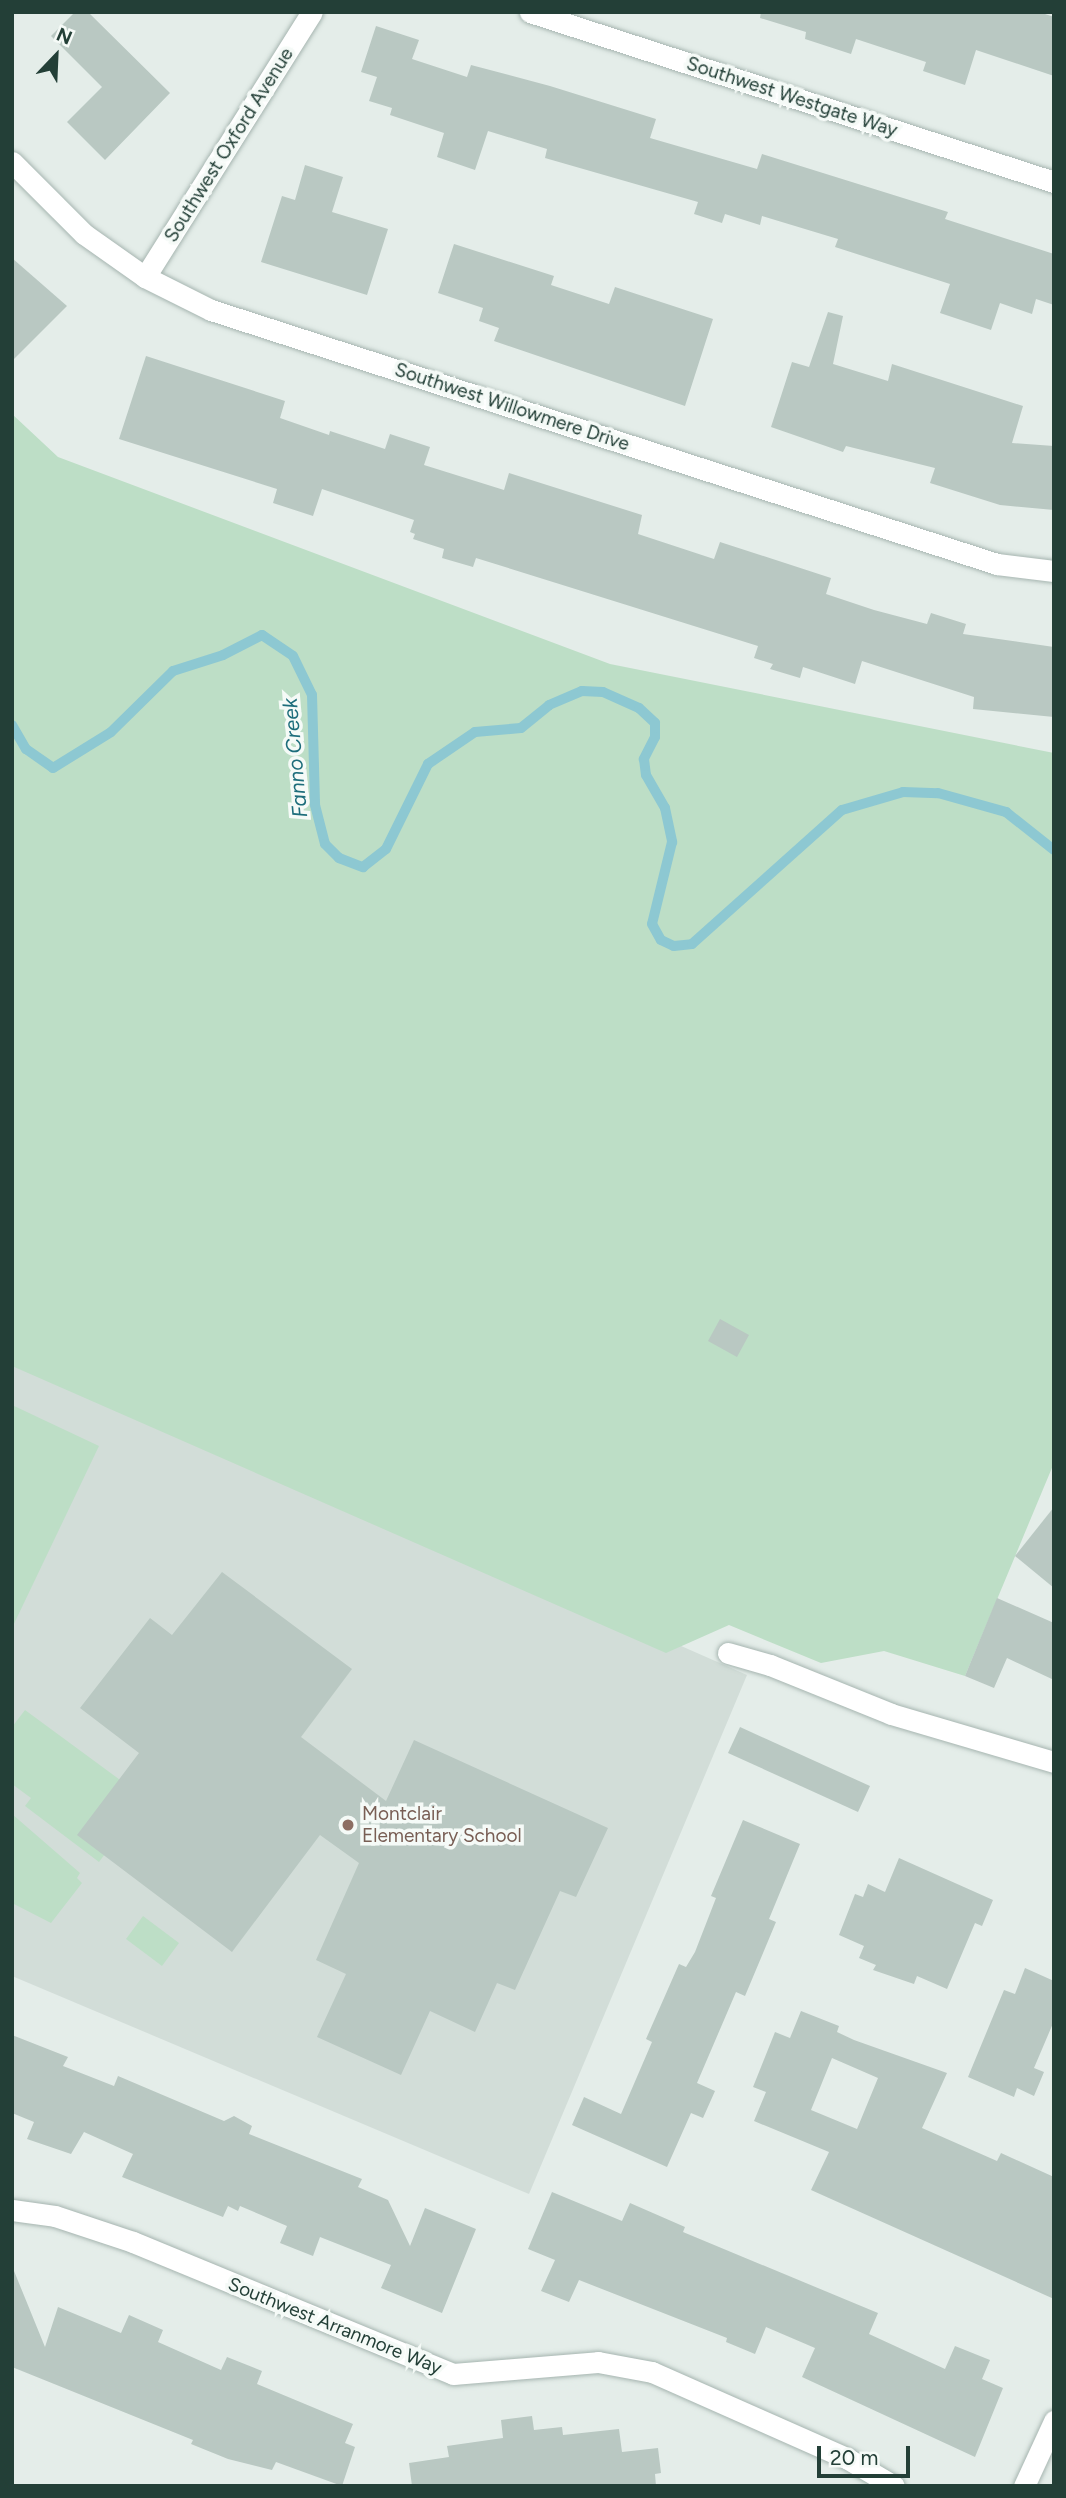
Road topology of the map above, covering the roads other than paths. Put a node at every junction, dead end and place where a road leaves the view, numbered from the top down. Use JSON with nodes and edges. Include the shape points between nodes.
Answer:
{"nodes":[{"id":1,"x":312,"y":12,"type":"edge"},
{"id":2,"x":530,"y":12,"type":"edge"},
{"id":3,"x":12,"y":162,"type":"edge"},
{"id":4,"x":1054,"y":183,"type":"edge"},
{"id":5,"x":145,"y":278,"type":"junction"},
{"id":6,"x":1054,"y":570,"type":"edge"},
{"id":7,"x":728,"y":1653,"type":"dead end"},
{"id":8,"x":1054,"y":1762,"type":"edge"},
{"id":9,"x":12,"y":2210,"type":"edge"},
{"id":10,"x":1054,"y":2421,"type":"edge"},
{"id":11,"x":894,"y":2486,"type":"edge"},
{"id":12,"x":1024,"y":2486,"type":"edge"}],
"edges":[{"from":1,"to":5,"type":"street","name":"Southwest Oxford Avenue"},
{"from":2,"to":4,"type":"street","name":"Southwest Westgate Way"},
{"from":3,"to":5,"type":"street","name":"Southwest Willowmere Drive","via":[[84,234]]},
{"from":5,"to":6,"type":"street","name":"Southwest Willowmere Drive","via":[[211,310],[997,564]]},
{"from":7,"to":8,"type":"street","via":[[891,1714]]},
{"from":9,"to":11,"type":"street","name":"Southwest Arranmore Way","via":[[55,2216],[133,2242],[453,2374],[598,2362],[652,2372],[848,2459]]},
{"from":10,"to":12,"type":"street"}]}
